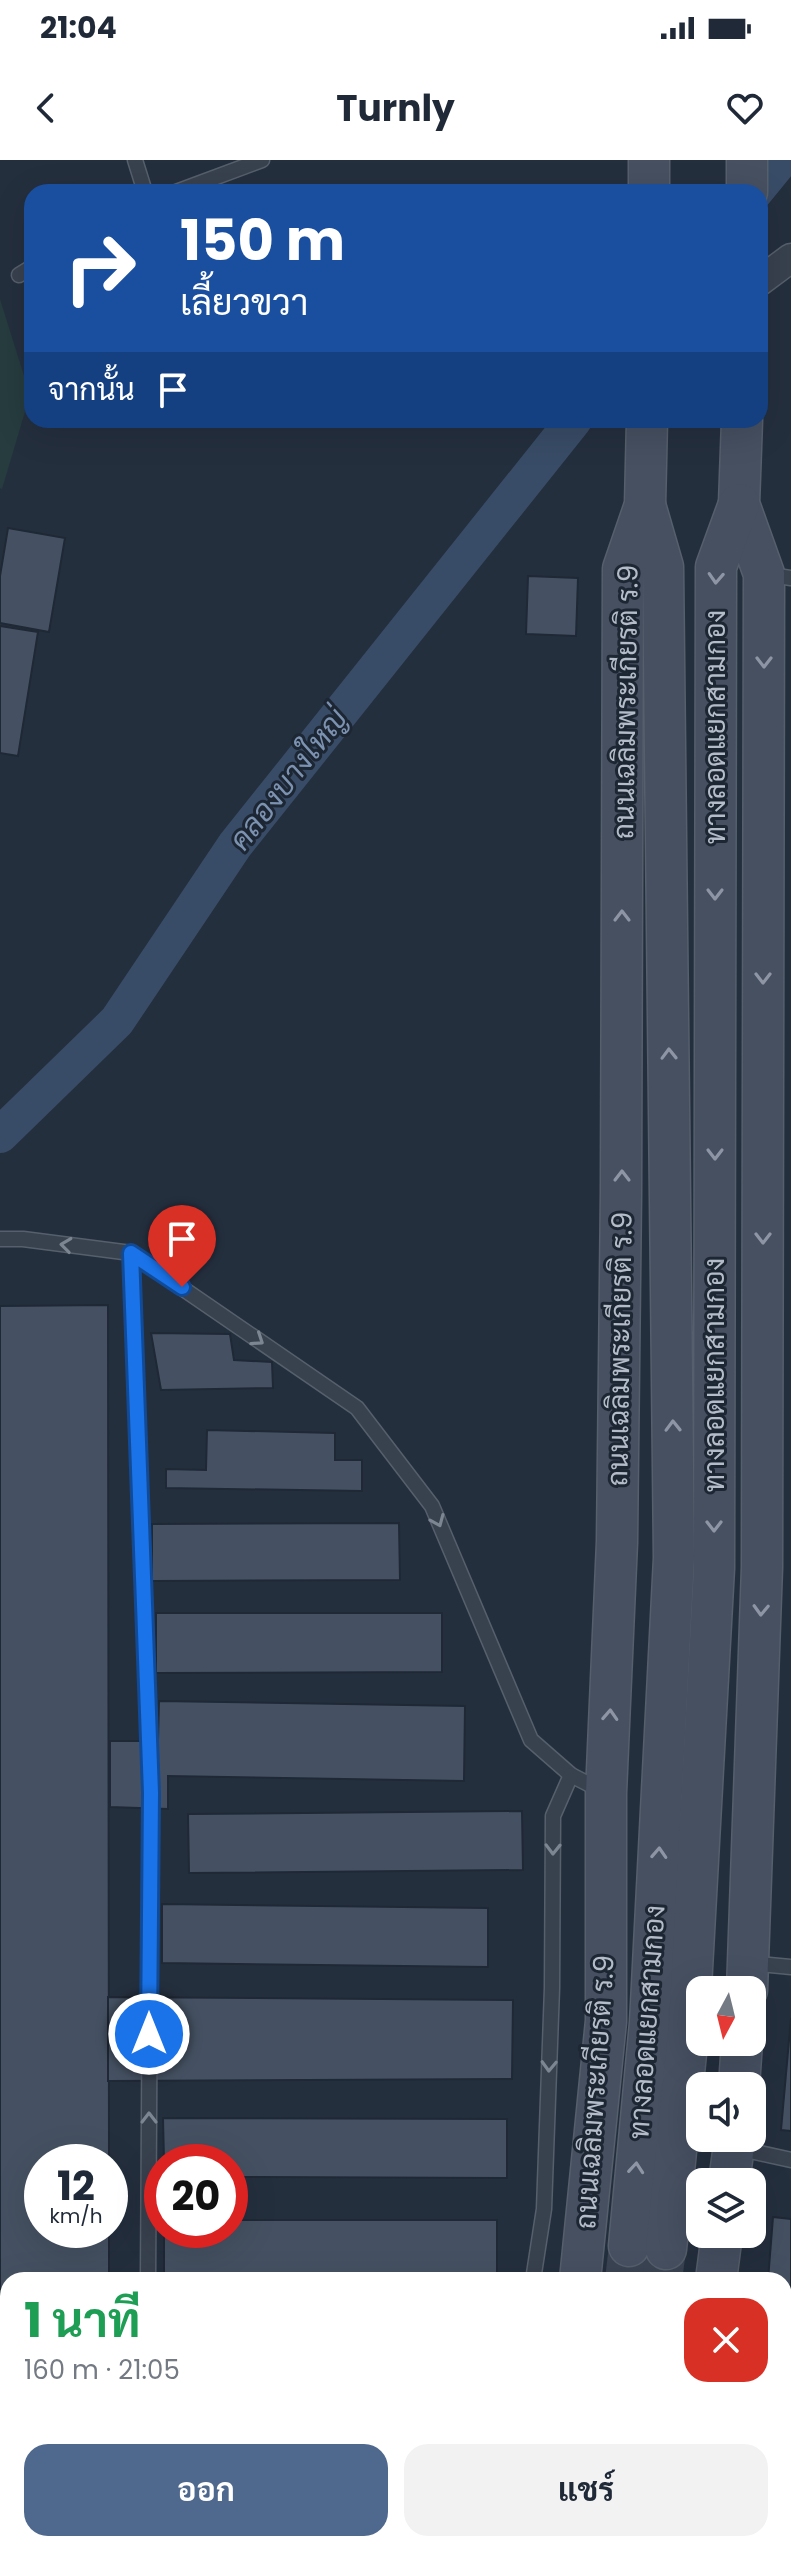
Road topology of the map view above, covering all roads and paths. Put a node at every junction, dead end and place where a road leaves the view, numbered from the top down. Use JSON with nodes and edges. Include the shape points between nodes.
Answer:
{"nodes":[{"id":1,"x":135,"y":160,"type":"edge"},
{"id":2,"x":262,"y":160,"type":"edge"},
{"id":3,"x":649,"y":160,"type":"edge"},
{"id":4,"x":747,"y":160,"type":"edge"},
{"id":5,"x":142,"y":184,"type":"edge"},
{"id":6,"x":198,"y":184,"type":"edge"},
{"id":7,"x":649,"y":184,"type":"edge"},
{"id":8,"x":747,"y":184,"type":"edge"},
{"id":9,"x":791,"y":258,"type":"edge"},
{"id":10,"x":768,"y":275,"type":"edge"},
{"id":11,"x":647,"y":428,"type":"edge"},
{"id":12,"x":742,"y":428,"type":"edge"},
{"id":13,"x":739,"y":504,"type":"junction"},
{"id":14,"x":645,"y":505,"type":"junction"},
{"id":15,"x":778,"y":576,"type":"edge"},
{"id":16,"x":0,"y":1239,"type":"edge"},
{"id":17,"x":131,"y":1253,"type":"junction"},
{"id":18,"x":571,"y":1775,"type":"junction"},
{"id":19,"x":606,"y":1793,"type":"junction"},
{"id":20,"x":791,"y":1967,"type":"edge"},
{"id":21,"x":748,"y":1976,"type":"edge"},
{"id":22,"x":733,"y":2156,"type":"edge"},
{"id":23,"x":791,"y":2160,"type":"edge"},
{"id":24,"x":720,"y":2248,"type":"edge"},
{"id":25,"x":148,"y":2272,"type":"edge"},
{"id":26,"x":534,"y":2272,"type":"edge"},
{"id":27,"x":581,"y":2272,"type":"edge"},
{"id":28,"x":717,"y":2272,"type":"edge"}],
"edges":[{"from":1,"to":5,"type":"lane"},
{"from":2,"to":6,"type":"lane"},
{"from":3,"to":7,"type":"main road"},
{"from":4,"to":8,"type":"main road"},
{"from":9,"to":10,"type":"street"},
{"from":11,"to":14,"type":"main road","name":"ถนนเฉลิมพระเกียรติ ร.9"},
{"from":12,"to":13,"type":"main road"},
{"from":13,"to":14,"type":"main road","name":"ทางลอดแยกสามกอง","one_way":true,"via":[[716,567],[714,1568],[689,2024],[648,2248],[650,2023],[674,1558],[663,567]]},
{"from":13,"to":15,"type":"main road"},
{"from":19,"to":14,"type":"main road","name":"ถนนเฉลิมพระเกียรติ ร.9","one_way":true,"via":[[617,1542],[623,569]]},
{"from":15,"to":21,"type":"main road","one_way":true,"via":[[769,849],[762,1567]]},
{"from":17,"to":16,"type":"lane","one_way":true},
{"from":17,"to":18,"type":"lane","one_way":true,"via":[[357,1408],[432,1506],[531,1740]]},
{"from":25,"to":17,"type":"lane","one_way":true,"via":[[151,1793]]},
{"from":18,"to":19,"type":"lane"},
{"from":18,"to":26,"type":"lane","one_way":true,"via":[[553,1816],[544,2209]]},
{"from":19,"to":27,"type":"main road","name":"ถนนเฉลิมพระเกียรติ ร.9","via":[[606,2021]]},
{"from":20,"to":21,"type":"lane"},
{"from":22,"to":23,"type":"lane"},
{"from":24,"to":28,"type":"main road"}]}
